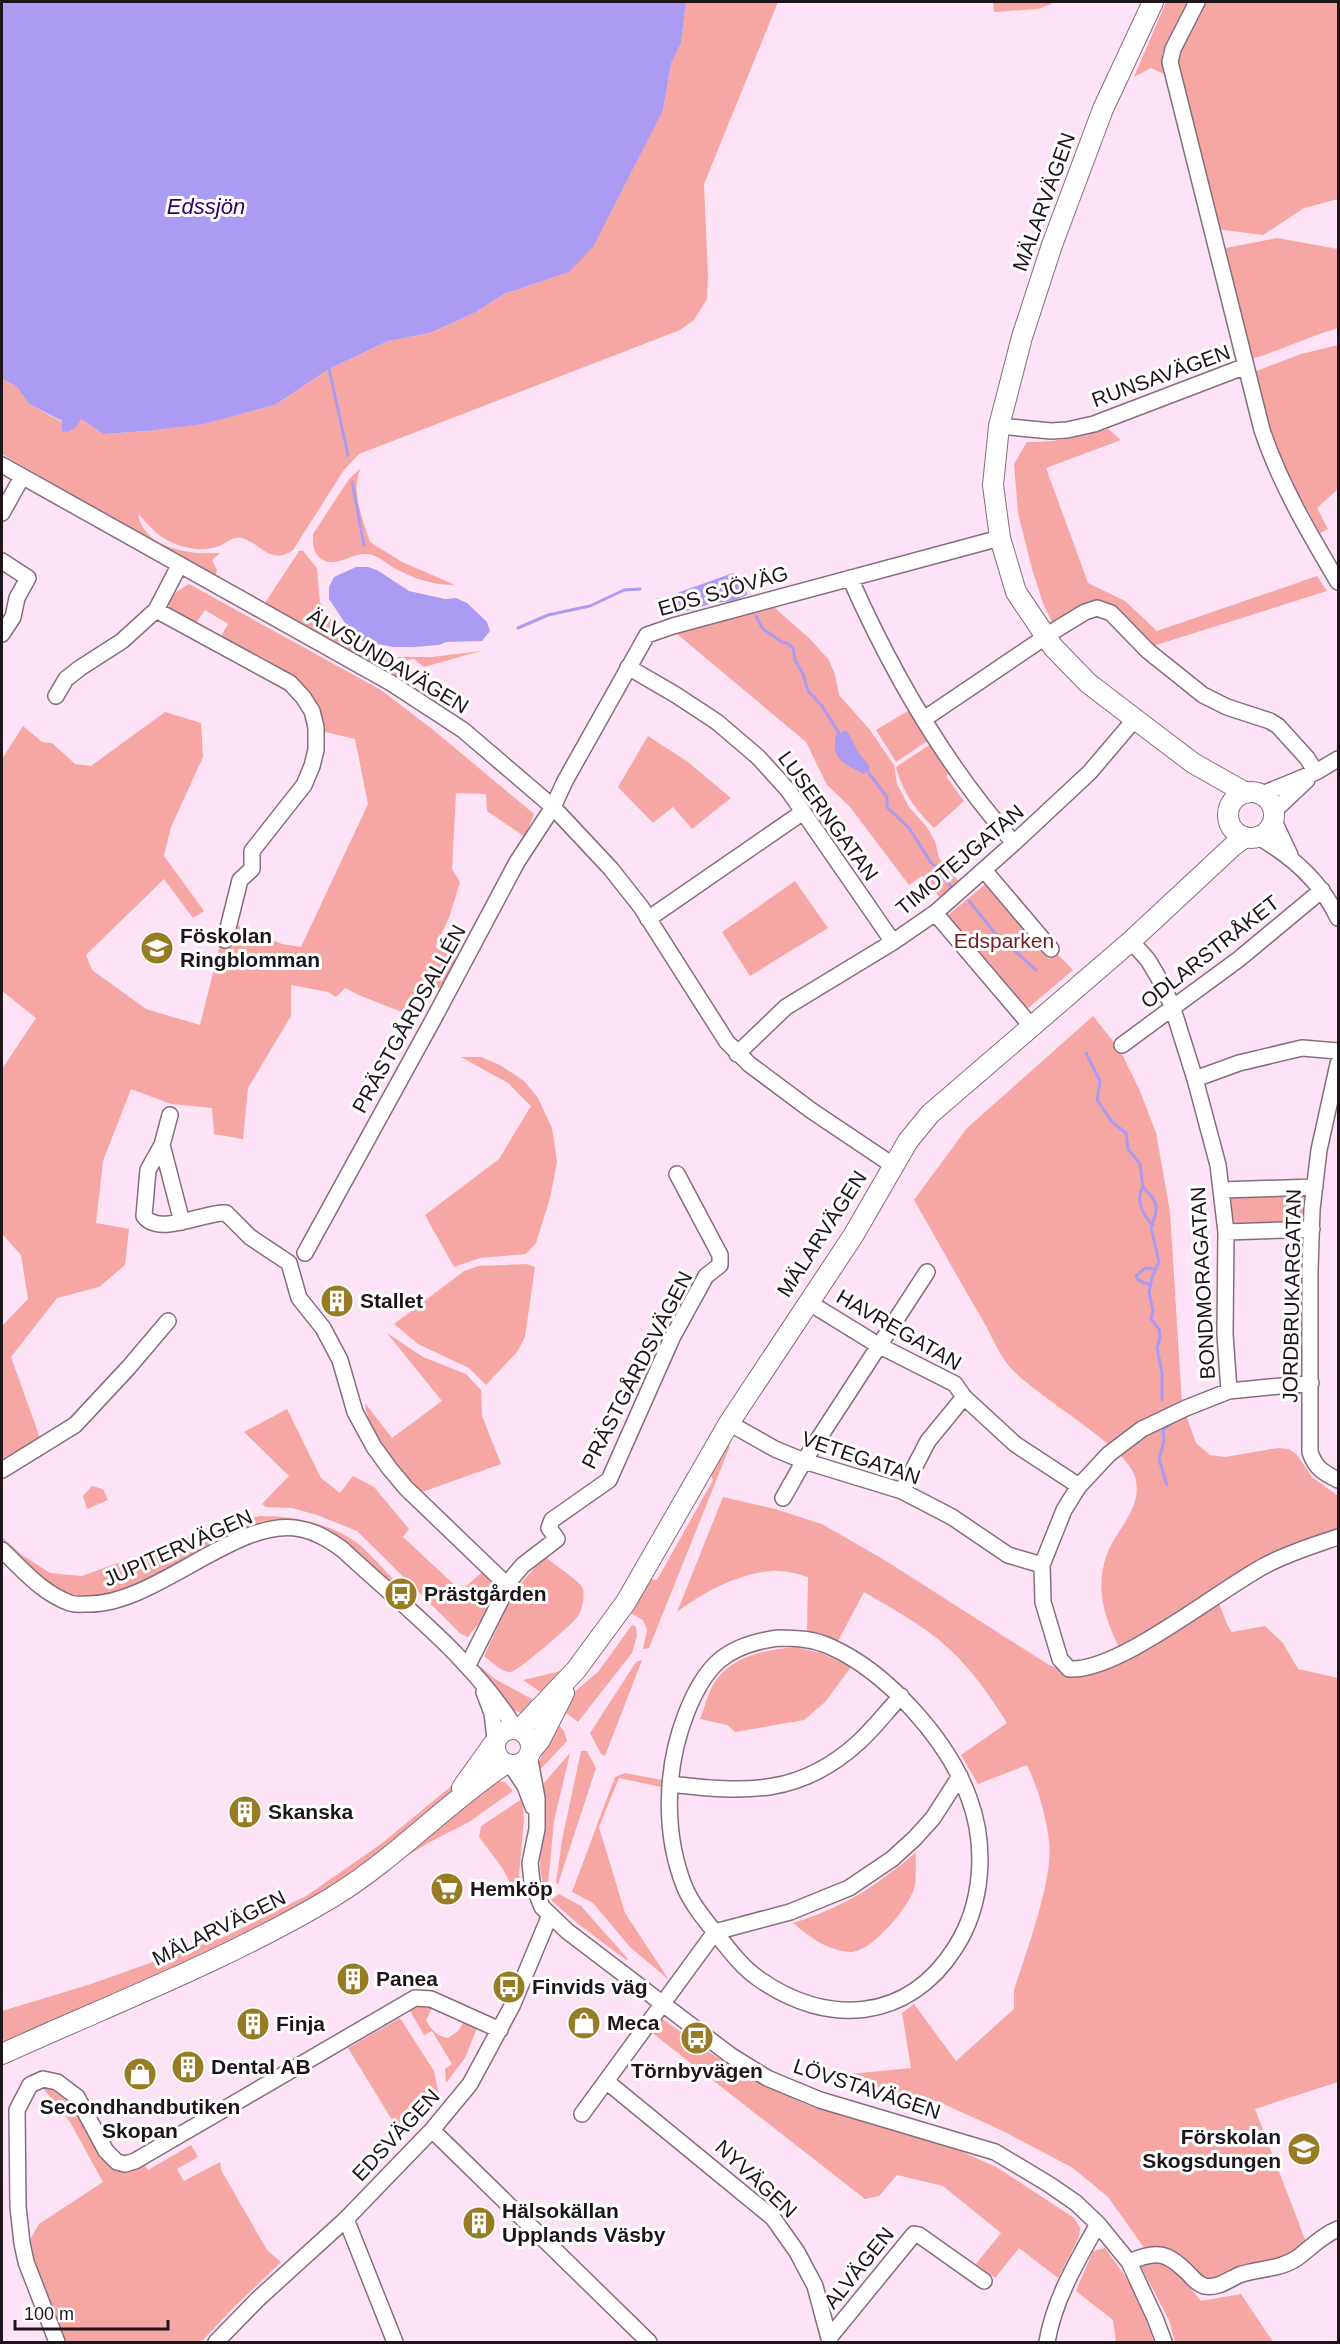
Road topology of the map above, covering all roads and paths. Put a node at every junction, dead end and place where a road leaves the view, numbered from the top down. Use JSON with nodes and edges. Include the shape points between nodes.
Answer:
{"nodes":[{"id":1,"x":1153,"y":2,"type":"edge"},
{"id":2,"x":1197,"y":2,"type":"edge"},
{"id":3,"x":1246,"y":366,"type":"junction"},
{"id":4,"x":999,"y":426,"type":"junction"},
{"id":5,"x":2,"y":465,"type":"edge"},
{"id":6,"x":22,"y":477,"type":"junction"},
{"id":7,"x":2,"y":513,"type":"edge"},
{"id":8,"x":1000,"y":538,"type":"junction"},
{"id":9,"x":2,"y":561,"type":"edge"},
{"id":10,"x":179,"y":566,"type":"junction"},
{"id":11,"x":850,"y":578,"type":"junction"},
{"id":12,"x":1338,"y":582,"type":"edge"},
{"id":13,"x":156,"y":610,"type":"junction"},
{"id":14,"x":2,"y":634,"type":"edge"},
{"id":15,"x":1046,"y":637,"type":"junction"},
{"id":16,"x":628,"y":667,"type":"junction"},
{"id":17,"x":56,"y":696,"type":"dead end"},
{"id":18,"x":924,"y":719,"type":"junction"},
{"id":19,"x":1135,"y":720,"type":"junction"},
{"id":20,"x":1338,"y":759,"type":"edge"},
{"id":21,"x":1193,"y":763,"type":"junction"},
{"id":22,"x":1316,"y":772,"type":"junction"},
{"id":23,"x":1253,"y":794,"type":"junction"},
{"id":24,"x":553,"y":807,"type":"junction"},
{"id":25,"x":803,"y":812,"type":"junction"},
{"id":26,"x":1273,"y":816,"type":"junction"},
{"id":27,"x":1229,"y":817,"type":"junction"},
{"id":28,"x":1251,"y":837,"type":"junction"},
{"id":29,"x":1014,"y":843,"type":"junction"},
{"id":30,"x":1292,"y":858,"type":"junction"},
{"id":31,"x":984,"y":870,"type":"junction"},
{"id":32,"x":1187,"y":889,"type":"junction"},
{"id":33,"x":1322,"y":890,"type":"junction"},
{"id":34,"x":935,"y":913,"type":"junction"},
{"id":35,"x":1338,"y":918,"type":"edge"},
{"id":36,"x":648,"y":919,"type":"junction"},
{"id":37,"x":225,"y":940,"type":"dead end"},
{"id":38,"x":1131,"y":940,"type":"junction"},
{"id":39,"x":893,"y":942,"type":"junction"},
{"id":40,"x":1051,"y":949,"type":"dead end"},
{"id":41,"x":1173,"y":1009,"type":"junction"},
{"id":42,"x":1032,"y":1027,"type":"junction"},
{"id":43,"x":1122,"y":1045,"type":"dead end"},
{"id":44,"x":1338,"y":1051,"type":"edge"},
{"id":45,"x":737,"y":1054,"type":"junction"},
{"id":46,"x":1338,"y":1064,"type":"edge"},
{"id":47,"x":1195,"y":1079,"type":"junction"},
{"id":48,"x":170,"y":1115,"type":"dead end"},
{"id":49,"x":162,"y":1145,"type":"junction"},
{"id":50,"x":894,"y":1166,"type":"junction"},
{"id":51,"x":676,"y":1174,"type":"dead end"},
{"id":52,"x":1315,"y":1187,"type":"junction"},
{"id":53,"x":1221,"y":1190,"type":"junction"},
{"id":54,"x":182,"y":1222,"type":"junction"},
{"id":55,"x":1312,"y":1228,"type":"junction"},
{"id":56,"x":1226,"y":1232,"type":"junction"},
{"id":57,"x":305,"y":1253,"type":"dead end"},
{"id":58,"x":927,"y":1272,"type":"dead end"},
{"id":59,"x":808,"y":1302,"type":"junction"},
{"id":60,"x":168,"y":1321,"type":"dead end"},
{"id":61,"x":878,"y":1345,"type":"junction"},
{"id":62,"x":1311,"y":1383,"type":"junction"},
{"id":63,"x":1229,"y":1391,"type":"junction"},
{"id":64,"x":964,"y":1397,"type":"junction"},
{"id":65,"x":729,"y":1423,"type":"junction"},
{"id":66,"x":804,"y":1461,"type":"junction"},
{"id":67,"x":2,"y":1470,"type":"edge"},
{"id":68,"x":1338,"y":1480,"type":"edge"},
{"id":69,"x":1078,"y":1486,"type":"junction"},
{"id":70,"x":902,"y":1491,"type":"junction"},
{"id":71,"x":783,"y":1498,"type":"dead end"},
{"id":72,"x":1338,"y":1537,"type":"edge"},
{"id":73,"x":2,"y":1550,"type":"edge"},
{"id":74,"x":1042,"y":1565,"type":"junction"},
{"id":75,"x":507,"y":1585,"type":"junction"},
{"id":76,"x":468,"y":1665,"type":"junction"},
{"id":77,"x":576,"y":1670,"type":"junction"},
{"id":78,"x":478,"y":1678,"type":"junction"},
{"id":79,"x":901,"y":1696,"type":"junction"},
{"id":80,"x":518,"y":1729,"type":"junction"},
{"id":81,"x":495,"y":1741,"type":"junction"},
{"id":82,"x":530,"y":1753,"type":"junction"},
{"id":83,"x":508,"y":1765,"type":"junction"},
{"id":84,"x":960,"y":1776,"type":"junction"},
{"id":85,"x":670,"y":1784,"type":"junction"},
{"id":86,"x":439,"y":1816,"type":"junction"},
{"id":87,"x":536,"y":1816,"type":"junction"},
{"id":88,"x":550,"y":1916,"type":"junction"},
{"id":89,"x":715,"y":1932,"type":"junction"},
{"id":90,"x":662,"y":2004,"type":"junction"},
{"id":91,"x":500,"y":2030,"type":"junction"},
{"id":92,"x":4,"y":2052,"type":"edge"},
{"id":93,"x":606,"y":2081,"type":"junction"},
{"id":94,"x":582,"y":2114,"type":"dead end"},
{"id":95,"x":432,"y":2130,"type":"junction"},
{"id":96,"x":346,"y":2219,"type":"junction"},
{"id":97,"x":1098,"y":2224,"type":"junction"},
{"id":98,"x":1338,"y":2229,"type":"edge"},
{"id":99,"x":1129,"y":2262,"type":"junction"},
{"id":100,"x":984,"y":2281,"type":"dead end"},
{"id":101,"x":829,"y":2340,"type":"edge"},
{"id":102,"x":57,"y":2343,"type":"edge"},
{"id":103,"x":216,"y":2343,"type":"edge"},
{"id":104,"x":395,"y":2343,"type":"edge"},
{"id":105,"x":649,"y":2343,"type":"edge"},
{"id":106,"x":1047,"y":2343,"type":"edge"},
{"id":107,"x":1164,"y":2343,"type":"edge"}],
"edges":[{"from":1,"to":4,"type":"main road","name":"MÄLARVÄGEN","via":[[1103,110],[1052,245]]},
{"from":2,"to":3,"type":"street","via":[[1170,62]]},
{"from":3,"to":4,"type":"street","name":"RUNSAVÄGEN","via":[[1094,424],[1051,431]]},
{"from":3,"to":12,"type":"street","name":"RUNSAVÄGEN","via":[[1271,458]]},
{"from":4,"to":8,"type":"main road","name":"MÄLARVÄGEN","via":[[993,485]]},
{"from":5,"to":6,"type":"street","name":"ÄLVSUNDAVÄGEN"},
{"from":6,"to":7,"type":"street"},
{"from":6,"to":10,"type":"street","name":"ÄLVSUNDAVÄGEN"},
{"from":8,"to":11,"type":"street","name":"EDS SJÖVÄG"},
{"from":8,"to":15,"type":"main road","name":"MÄLARVÄGEN","via":[[1016,592]]},
{"from":9,"to":14,"type":"street","via":[[28,578]]},
{"from":10,"to":13,"type":"street"},
{"from":10,"to":24,"type":"street","name":"ÄLVSUNDAVÄGEN","via":[[408,693],[463,730]]},
{"from":11,"to":16,"type":"street","name":"EDS SJÖVÄG","via":[[647,635]]},
{"from":11,"to":18,"type":"street","via":[[875,634]]},
{"from":13,"to":17,"type":"street","via":[[122,641],[66,679]]},
{"from":13,"to":37,"type":"street","via":[[290,683],[312,711],[316,727],[312,766],[304,784],[252,851],[252,869],[240,880]]},
{"from":15,"to":18,"type":"street"},
{"from":15,"to":19,"type":"main road","name":"MÄLARVÄGEN","via":[[1088,683]]},
{"from":15,"to":22,"type":"street","via":[[1085,612],[1097,608],[1111,613],[1148,651],[1203,695],[1278,726]]},
{"from":16,"to":24,"type":"street","name":"EDS SJÖVÄG"},
{"from":16,"to":25,"type":"street","name":"LUSERNGATAN","via":[[717,722],[758,756]]},
{"from":18,"to":29,"type":"street","via":[[971,790]]},
{"from":19,"to":21,"type":"main road","name":"MÄLARVÄGEN"},
{"from":19,"to":29,"type":"street","name":"TIMOTEJGATAN","via":[[1090,772]]},
{"from":20,"to":22,"type":"street"},
{"from":21,"to":23,"type":"main road"},
{"from":21,"to":27,"type":"main road","via":[[1220,795]]},
{"from":22,"to":23,"type":"street"},
{"from":22,"to":26,"type":"street"},
{"from":23,"to":26,"type":"main road","via":[[1269,802]]},
{"from":23,"to":27,"type":"main road","via":[[1233,801]]},
{"from":24,"to":36,"type":"street","name":"ÄLVSUNDAVÄGEN","via":[[610,869]]},
{"from":24,"to":57,"type":"street","name":"PRÄSTGÅRDSALLÉN","via":[[517,862]]},
{"from":25,"to":36,"type":"street"},
{"from":25,"to":39,"type":"street","name":"LUSERNGATAN"},
{"from":26,"to":28,"type":"main road","via":[[1267,831]]},
{"from":26,"to":30,"type":"street"},
{"from":27,"to":28,"type":"main road","via":[[1235,832]]},
{"from":27,"to":32,"type":"main road","name":"MÄLARVÄGEN","via":[[1223,838]]},
{"from":28,"to":30,"type":"street"},
{"from":28,"to":32,"type":"main road","name":"MÄLARVÄGEN","via":[[1233,846]]},
{"from":29,"to":31,"type":"street","name":"TIMOTEJGATAN"},
{"from":30,"to":33,"type":"street"},
{"from":31,"to":34,"type":"street","name":"TIMOTEJGATAN"},
{"from":31,"to":40,"type":"street"},
{"from":32,"to":38,"type":"main road","name":"MÄLARVÄGEN"},
{"from":33,"to":35,"type":"street"},
{"from":33,"to":41,"type":"street","name":"ODLARSTRÅKET"},
{"from":34,"to":39,"type":"street","name":"TIMOTEJGATAN"},
{"from":34,"to":42,"type":"street"},
{"from":36,"to":45,"type":"street","name":"ÄLVSUNDAVÄGEN"},
{"from":38,"to":41,"type":"street","name":"BONDMORAGATAN","via":[[1148,960]]},
{"from":38,"to":42,"type":"main road","name":"MÄLARVÄGEN"},
{"from":39,"to":45,"type":"street","name":"TIMOTEJGATAN","via":[[786,1008]]},
{"from":41,"to":43,"type":"street","name":"ODLARSTRÅKET"},
{"from":41,"to":47,"type":"street","name":"BONDMORAGATAN"},
{"from":42,"to":50,"type":"main road","name":"MÄLARVÄGEN","via":[[930,1114]]},
{"from":44,"to":47,"type":"street","via":[[1302,1048]]},
{"from":45,"to":50,"type":"street","name":"ÄLVSUNDAVÄGEN"},
{"from":46,"to":52,"type":"street","name":"JORDBRUKARGATAN"},
{"from":47,"to":53,"type":"street","name":"BONDMORAGATAN"},
{"from":48,"to":49,"type":"street"},
{"from":49,"to":54,"type":"street"},
{"from":49,"to":54,"type":"street","via":[[148,1170],[144,1216],[150,1222]]},
{"from":50,"to":59,"type":"main road","name":"MÄLARVÄGEN"},
{"from":51,"to":75,"type":"street","name":"PRÄSTGÅRDSVÄGEN","via":[[720,1255],[720,1265],[706,1275],[672,1338],[609,1480],[552,1520],[549,1528],[557,1539],[523,1565]]},
{"from":52,"to":53,"type":"street"},
{"from":52,"to":55,"type":"street","name":"JORDBRUKARGATAN"},
{"from":53,"to":56,"type":"street","name":"BONDMORAGATAN"},
{"from":54,"to":75,"type":"street","via":[[226,1213],[250,1237],[289,1263],[299,1298],[323,1328],[340,1360],[355,1412],[374,1447],[406,1488]]},
{"from":55,"to":56,"type":"street"},
{"from":55,"to":62,"type":"street","name":"JORDBRUKARGATAN"},
{"from":56,"to":63,"type":"street","name":"BONDMORAGATAN"},
{"from":58,"to":61,"type":"street"},
{"from":59,"to":61,"type":"street","name":"HAVREGATAN"},
{"from":59,"to":65,"type":"main road","name":"MÄLARVÄGEN"},
{"from":60,"to":67,"type":"street","via":[[75,1425]]},
{"from":61,"to":64,"type":"street","name":"HAVREGATAN","via":[[955,1384]]},
{"from":61,"to":66,"type":"street"},
{"from":62,"to":63,"type":"street"},
{"from":62,"to":68,"type":"street","name":"JORDBRUKARGATAN","via":[[1313,1463]]},
{"from":63,"to":69,"type":"street","via":[[1142,1429],[1109,1454]]},
{"from":64,"to":69,"type":"street","name":"HAVREGATAN","via":[[1015,1444]]},
{"from":64,"to":70,"type":"street","via":[[928,1441]]},
{"from":65,"to":66,"type":"street","name":"VETEGATAN"},
{"from":65,"to":77,"type":"main road","name":"MÄLARVÄGEN","via":[[626,1602]]},
{"from":66,"to":70,"type":"street","name":"VETEGATAN"},
{"from":66,"to":71,"type":"street"},
{"from":69,"to":74,"type":"street","via":[[1064,1509]]},
{"from":70,"to":74,"type":"street","name":"VETEGATAN","via":[[952,1517],[1008,1555]]},
{"from":72,"to":74,"type":"street","via":[[1266,1564],[1157,1633],[1090,1668],[1069,1669],[1060,1659],[1043,1602]]},
{"from":73,"to":76,"type":"street","name":"JUPITERVÄGEN","via":[[47,1592],[72,1604],[101,1605],[126,1598],[249,1536],[273,1528],[300,1528],[342,1549]]},
{"from":75,"to":76,"type":"street","name":"PRÄSTGÅRDSVÄGEN"},
{"from":76,"to":78,"type":"street","name":"JUPITERVÄGEN"},
{"from":77,"to":80,"type":"main road","name":"MÄLARVÄGEN"},
{"from":77,"to":82,"type":"main road","name":"MÄLARVÄGEN"},
{"from":78,"to":80,"type":"street","name":"JUPITERVÄGEN"},
{"from":78,"to":81,"type":"street","name":"JUPITERVÄGEN","via":[[492,1713]]},
{"from":79,"to":84,"type":"street"},
{"from":79,"to":85,"type":"street","via":[[842,1756],[793,1782],[770,1788],[716,1789]]},
{"from":79,"to":85,"type":"street","via":[[856,1660],[829,1646],[804,1639],[753,1641],[728,1653],[708,1672],[693,1695],[681,1727]]},
{"from":80,"to":81,"type":"main road","via":[[506,1730]]},
{"from":80,"to":82,"type":"main road","via":[[529,1739]]},
{"from":81,"to":83,"type":"main road","via":[[496,1754]]},
{"from":81,"to":86,"type":"main road","name":"MÄLARVÄGEN"},
{"from":82,"to":83,"type":"main road","via":[[522,1762]]},
{"from":82,"to":87,"type":"street","name":"LÖVSTAVÄGEN","via":[[537,1786]]},
{"from":83,"to":86,"type":"main road","name":"MÄLARVÄGEN"},
{"from":83,"to":87,"type":"street","name":"LÖVSTAVÄGEN","via":[[525,1786]]},
{"from":84,"to":89,"type":"street","via":[[915,1838],[849,1888],[790,1912]]},
{"from":84,"to":89,"type":"street","via":[[972,1807],[980,1850],[975,1902],[954,1950],[920,1987],[888,2004],[865,2010],[809,2004],[758,1978]]},
{"from":85,"to":89,"type":"street","via":[[669,1821],[675,1856],[685,1888]]},
{"from":86,"to":92,"type":"main road","name":"MÄLARVÄGEN","via":[[389,1858],[333,1897],[273,1931]]},
{"from":87,"to":88,"type":"street","name":"LÖVSTAVÄGEN","via":[[530,1863],[532,1882]]},
{"from":88,"to":90,"type":"street","name":"LÖVSTAVÄGEN"},
{"from":88,"to":91,"type":"street","name":"EDSVÄGEN"},
{"from":89,"to":90,"type":"street"},
{"from":90,"to":93,"type":"street"},
{"from":90,"to":97,"type":"street","name":"LÖVSTAVÄGEN","via":[[767,2079],[820,2100],[995,2152],[1076,2203]]},
{"from":91,"to":95,"type":"street","name":"EDSVÄGEN","via":[[470,2084]]},
{"from":91,"to":102,"type":"street","via":[[431,1999],[416,1998],[275,2086],[125,2164],[106,2151],[77,2097],[51,2079],[30,2085],[17,2110],[18,2207],[26,2262]]},
{"from":93,"to":94,"type":"street"},
{"from":93,"to":101,"type":"street","name":"NYVÄGEN","via":[[773,2218],[815,2286]]},
{"from":95,"to":96,"type":"street","name":"EDSVÄGEN"},
{"from":95,"to":105,"type":"street"},
{"from":96,"to":103,"type":"street","name":"EDSVÄGEN"},
{"from":96,"to":104,"type":"street"},
{"from":97,"to":99,"type":"street","name":"LÖVSTAVÄGEN"},
{"from":97,"to":106,"type":"street","via":[[1051,2318]]},
{"from":98,"to":99,"type":"street","via":[[1295,2259],[1241,2274],[1218,2285],[1204,2286],[1175,2259],[1162,2254],[1145,2255]]},
{"from":99,"to":107,"type":"street","name":"LÖVSTAVÄGEN"},
{"from":100,"to":101,"type":"street","name":"ALVÄGEN","via":[[914,2234]]}]}
